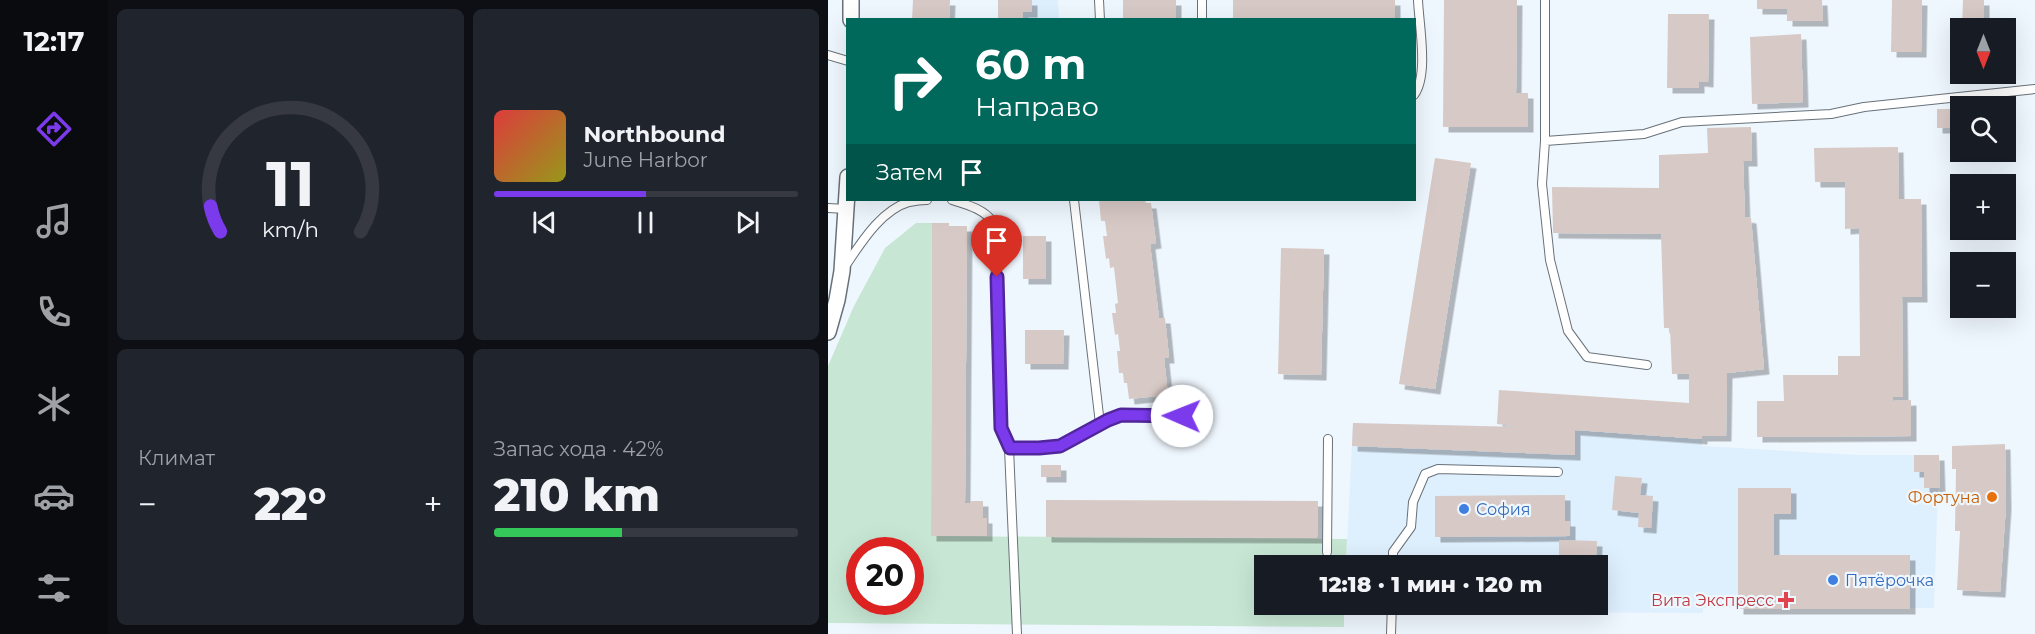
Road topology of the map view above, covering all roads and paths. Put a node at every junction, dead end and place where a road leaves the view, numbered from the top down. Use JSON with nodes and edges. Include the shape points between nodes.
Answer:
{"nodes":[{"id":1,"x":851,"y":0,"type":"edge"},
{"id":2,"x":1099,"y":0,"type":"edge"},
{"id":3,"x":1202,"y":0,"type":"edge"},
{"id":4,"x":1418,"y":0,"type":"edge"},
{"id":5,"x":1545,"y":0,"type":"edge"},
{"id":6,"x":851,"y":18,"type":"edge"},
{"id":7,"x":1100,"y":18,"type":"edge"},
{"id":8,"x":1202,"y":18,"type":"edge"},
{"id":9,"x":828,"y":55,"type":"edge"},
{"id":10,"x":846,"y":60,"type":"edge"},
{"id":11,"x":2035,"y":89,"type":"edge"},
{"id":12,"x":1416,"y":92,"type":"edge"},
{"id":13,"x":1545,"y":141,"type":"junction"},
{"id":14,"x":846,"y":201,"type":"edge"},
{"id":15,"x":917,"y":201,"type":"edge"},
{"id":16,"x":954,"y":201,"type":"edge"},
{"id":17,"x":1074,"y":201,"type":"edge"},
{"id":18,"x":828,"y":208,"type":"edge"},
{"id":19,"x":846,"y":209,"type":"junction"},
{"id":20,"x":842,"y":271,"type":"junction"},
{"id":21,"x":828,"y":332,"type":"edge"},
{"id":22,"x":1647,"y":365,"type":"dead end"},
{"id":23,"x":1200,"y":416,"type":"dead end"},
{"id":24,"x":1100,"y":424,"type":"junction"},
{"id":25,"x":1328,"y":439,"type":"dead end"},
{"id":26,"x":1010,"y":448,"type":"junction"},
{"id":27,"x":1558,"y":472,"type":"dead end"},
{"id":28,"x":1327,"y":552,"type":"dead end"},
{"id":29,"x":1393,"y":555,"type":"edge"},
{"id":30,"x":1392,"y":615,"type":"edge"},
{"id":31,"x":1017,"y":634,"type":"edge"},
{"id":32,"x":1391,"y":634,"type":"edge"}],
"edges":[{"from":1,"to":6,"type":"street"},
{"from":2,"to":7,"type":"lane"},
{"from":3,"to":8,"type":"lane"},
{"from":4,"to":12,"type":"lane","via":[[1422,66]]},
{"from":5,"to":13,"type":"lane"},
{"from":9,"to":10,"type":"lane"},
{"from":11,"to":13,"type":"lane","via":[[1864,106],[1831,114],[1682,122],[1644,134]]},
{"from":13,"to":22,"type":"lane","via":[[1542,184],[1550,260],[1568,331],[1587,357]]},
{"from":14,"to":19,"type":"street"},
{"from":15,"to":20,"type":"lane","via":[[907,202],[886,215],[863,239]]},
{"from":16,"to":26,"type":"lane","via":[[988,215],[994,223],[1001,428]]},
{"from":17,"to":24,"type":"lane"},
{"from":18,"to":19,"type":"lane"},
{"from":19,"to":20,"type":"street"},
{"from":20,"to":21,"type":"street"},
{"from":23,"to":24,"type":"lane","via":[[1128,415]]},
{"from":24,"to":26,"type":"lane","via":[[1060,446]]},
{"from":25,"to":28,"type":"lane"},
{"from":26,"to":31,"type":"lane"},
{"from":27,"to":29,"type":"lane","via":[[1438,470],[1425,474],[1413,502],[1411,527]]},
{"from":30,"to":32,"type":"lane"}]}
